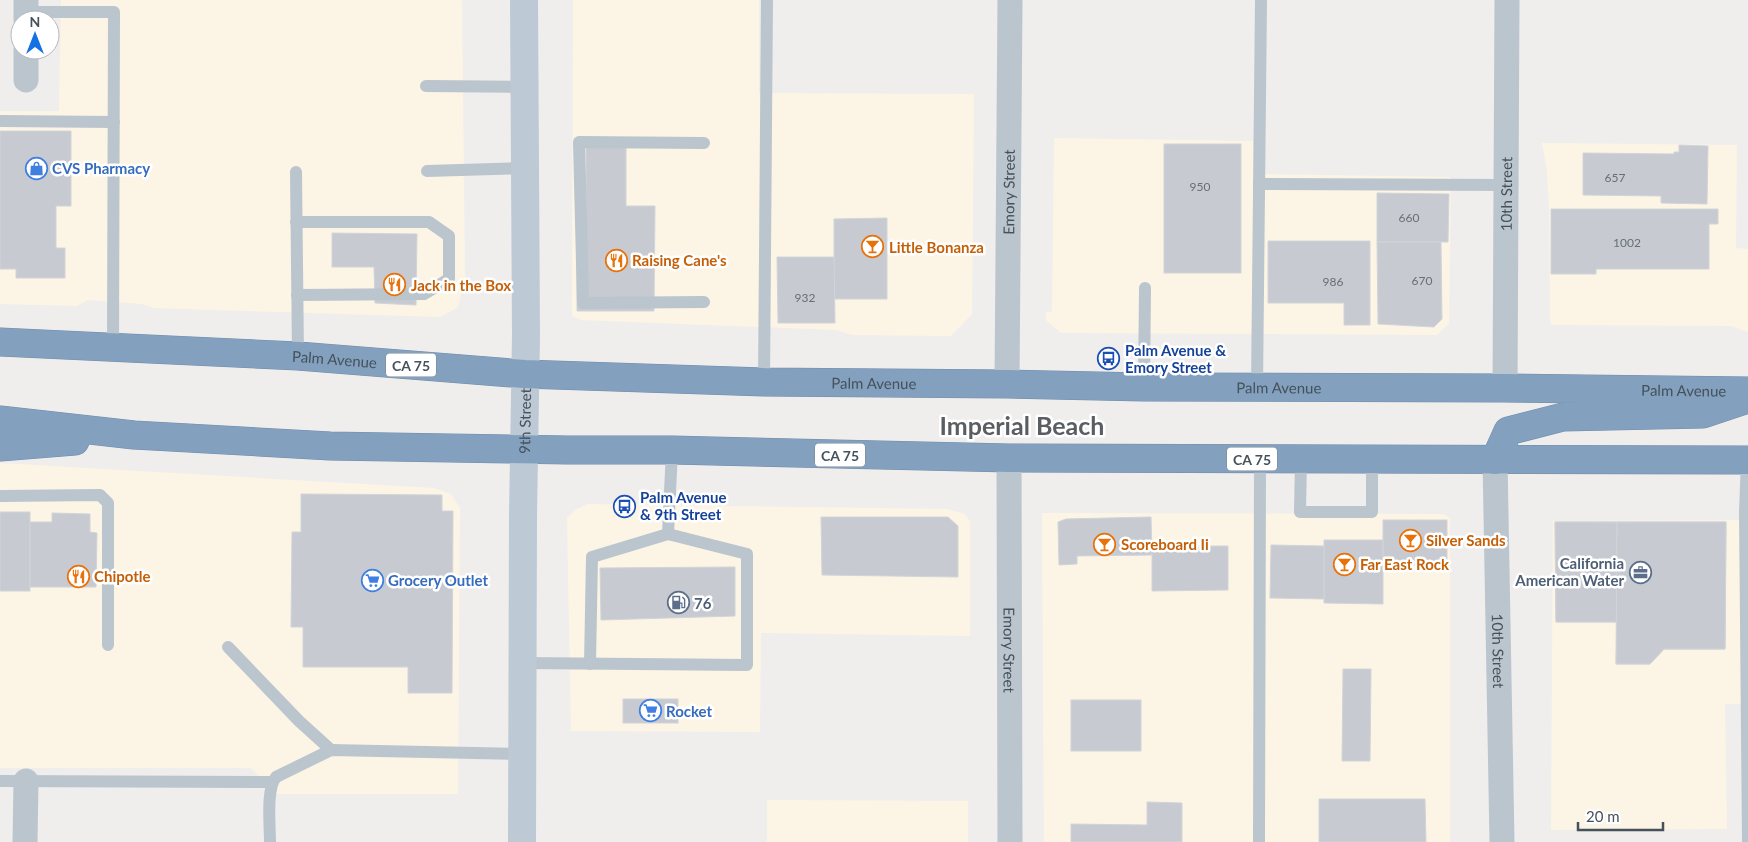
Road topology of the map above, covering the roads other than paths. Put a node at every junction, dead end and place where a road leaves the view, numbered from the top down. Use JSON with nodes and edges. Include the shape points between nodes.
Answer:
{"nodes":[{"id":1,"x":524,"y":0,"type":"edge"},
{"id":2,"x":767,"y":0,"type":"edge"},
{"id":3,"x":1010,"y":0,"type":"edge"},
{"id":4,"x":1261,"y":0,"type":"edge"},
{"id":5,"x":1507,"y":0,"type":"edge"},
{"id":6,"x":60,"y":11,"type":"edge"},
{"id":7,"x":26,"y":60,"type":"edge"},
{"id":8,"x":26,"y":80,"type":"dead end"},
{"id":9,"x":426,"y":86,"type":"dead end"},
{"id":10,"x":525,"y":87,"type":"junction"},
{"id":11,"x":0,"y":121,"type":"edge"},
{"id":12,"x":114,"y":122,"type":"junction"},
{"id":13,"x":704,"y":143,"type":"dead end"},
{"id":14,"x":525,"y":168,"type":"junction"},
{"id":15,"x":427,"y":171,"type":"dead end"},
{"id":16,"x":296,"y":172,"type":"dead end"},
{"id":17,"x":1259,"y":184,"type":"junction"},
{"id":18,"x":1506,"y":185,"type":"junction"},
{"id":19,"x":296,"y":222,"type":"junction"},
{"id":20,"x":1145,"y":288,"type":"dead end"},
{"id":21,"x":297,"y":295,"type":"junction"},
{"id":22,"x":704,"y":302,"type":"dead end"},
{"id":23,"x":0,"y":342,"type":"edge"},
{"id":24,"x":113,"y":348,"type":"junction"},
{"id":25,"x":298,"y":356,"type":"junction"},
{"id":26,"x":524,"y":374,"type":"junction"},
{"id":27,"x":764,"y":382,"type":"junction"},
{"id":28,"x":1007,"y":384,"type":"junction"},
{"id":29,"x":1144,"y":387,"type":"junction"},
{"id":30,"x":1257,"y":387,"type":"junction"},
{"id":31,"x":1505,"y":388,"type":"junction"},
{"id":32,"x":1748,"y":391,"type":"edge"},
{"id":33,"x":1748,"y":399,"type":"edge"},
{"id":34,"x":0,"y":420,"type":"edge"},
{"id":35,"x":134,"y":435,"type":"junction"},
{"id":36,"x":0,"y":448,"type":"edge"},
{"id":37,"x":524,"y":448,"type":"junction"},
{"id":38,"x":672,"y":450,"type":"junction"},
{"id":39,"x":1748,"y":455,"type":"edge"},
{"id":40,"x":1009,"y":458,"type":"junction"},
{"id":41,"x":1260,"y":459,"type":"junction"},
{"id":42,"x":1301,"y":459,"type":"junction"},
{"id":43,"x":1372,"y":459,"type":"junction"},
{"id":44,"x":1495,"y":460,"type":"junction"},
{"id":45,"x":0,"y":496,"type":"edge"},
{"id":46,"x":668,"y":534,"type":"junction"},
{"id":47,"x":108,"y":644,"type":"dead end"},
{"id":48,"x":228,"y":647,"type":"dead end"},
{"id":49,"x":1747,"y":654,"type":"edge"},
{"id":50,"x":523,"y":663,"type":"junction"},
{"id":51,"x":590,"y":664,"type":"junction"},
{"id":52,"x":331,"y":750,"type":"junction"},
{"id":53,"x":523,"y":754,"type":"junction"},
{"id":54,"x":0,"y":781,"type":"edge"},
{"id":55,"x":26,"y":781,"type":"junction"},
{"id":56,"x":272,"y":782,"type":"junction"},
{"id":57,"x":25,"y":842,"type":"edge"},
{"id":58,"x":270,"y":842,"type":"edge"},
{"id":59,"x":522,"y":842,"type":"edge"},
{"id":60,"x":1010,"y":842,"type":"edge"},
{"id":61,"x":1259,"y":842,"type":"edge"},
{"id":62,"x":1502,"y":842,"type":"edge"},
{"id":63,"x":1748,"y":842,"type":"edge"}],
"edges":[{"from":1,"to":10,"type":"street","name":"9th Street"},
{"from":2,"to":27,"type":"lane"},
{"from":3,"to":28,"type":"street","name":"Emory Street"},
{"from":4,"to":17,"type":"lane"},
{"from":5,"to":18,"type":"street","name":"10th Street"},
{"from":6,"to":12,"type":"lane","via":[[114,12]]},
{"from":7,"to":8,"type":"street"},
{"from":9,"to":10,"type":"lane"},
{"from":10,"to":14,"type":"street","name":"9th Street"},
{"from":11,"to":12,"type":"lane"},
{"from":12,"to":24,"type":"lane"},
{"from":13,"to":22,"type":"lane","via":[[580,142],[583,303]]},
{"from":14,"to":15,"type":"lane"},
{"from":14,"to":26,"type":"street","name":"9th Street"},
{"from":16,"to":19,"type":"lane"},
{"from":17,"to":18,"type":"lane"},
{"from":17,"to":30,"type":"lane"},
{"from":18,"to":31,"type":"street","name":"10th Street"},
{"from":19,"to":21,"type":"lane"},
{"from":19,"to":21,"type":"lane","via":[[429,222],[449,236],[449,279],[424,294]]},
{"from":20,"to":29,"type":"lane"},
{"from":21,"to":25,"type":"lane"},
{"from":23,"to":24,"type":"highway","name":"Palm Avenue","number":"CA 75"},
{"from":24,"to":25,"type":"highway","name":"Palm Avenue","number":"CA 75"},
{"from":25,"to":26,"type":"highway","name":"Palm Avenue","number":"CA 75"},
{"from":26,"to":27,"type":"highway","name":"Palm Avenue","number":"CA 75"},
{"from":26,"to":37,"type":"street","name":"9th Street"},
{"from":27,"to":28,"type":"highway","name":"Palm Avenue","number":"CA 75"},
{"from":28,"to":29,"type":"highway","name":"Palm Avenue","number":"CA 75"},
{"from":29,"to":30,"type":"highway","name":"Palm Avenue","number":"CA 75"},
{"from":30,"to":31,"type":"highway","name":"Palm Avenue","number":"CA 75"},
{"from":31,"to":32,"type":"highway","name":"Palm Avenue","number":"CA 75"},
{"from":33,"to":44,"type":"highway","via":[[1703,414],[1563,417],[1508,431]]},
{"from":34,"to":35,"type":"highway","number":"CA 75"},
{"from":35,"to":36,"type":"highway"},
{"from":35,"to":37,"type":"highway","number":"CA 75","via":[[330,446]]},
{"from":37,"to":38,"type":"highway","number":"CA 75"},
{"from":37,"to":50,"type":"street","name":"9th Street"},
{"from":38,"to":40,"type":"highway","number":"CA 75"},
{"from":38,"to":46,"type":"lane"},
{"from":39,"to":44,"type":"highway","number":"CA 75","via":[[1719,460]]},
{"from":39,"to":49,"type":"lane","via":[[1745,512]]},
{"from":40,"to":41,"type":"highway","number":"CA 75"},
{"from":40,"to":60,"type":"street","name":"Emory Street"},
{"from":41,"to":42,"type":"highway","number":"CA 75"},
{"from":41,"to":61,"type":"lane"},
{"from":42,"to":43,"type":"highway","number":"CA 75"},
{"from":42,"to":43,"type":"lane","via":[[1300,512],[1372,512]]},
{"from":43,"to":44,"type":"highway","number":"CA 75"},
{"from":44,"to":62,"type":"street","name":"10th Street"},
{"from":45,"to":47,"type":"lane","via":[[100,495],[108,503]]},
{"from":46,"to":51,"type":"lane","via":[[592,557]]},
{"from":46,"to":51,"type":"lane","via":[[747,554],[748,665]]},
{"from":48,"to":52,"type":"lane"},
{"from":49,"to":63,"type":"lane"},
{"from":50,"to":51,"type":"lane"},
{"from":50,"to":53,"type":"street","name":"9th Street"},
{"from":52,"to":53,"type":"lane"},
{"from":52,"to":56,"type":"lane"},
{"from":53,"to":59,"type":"street","name":"9th Street"},
{"from":54,"to":55,"type":"lane"},
{"from":55,"to":56,"type":"lane"},
{"from":55,"to":57,"type":"street"},
{"from":56,"to":58,"type":"lane"}]}
